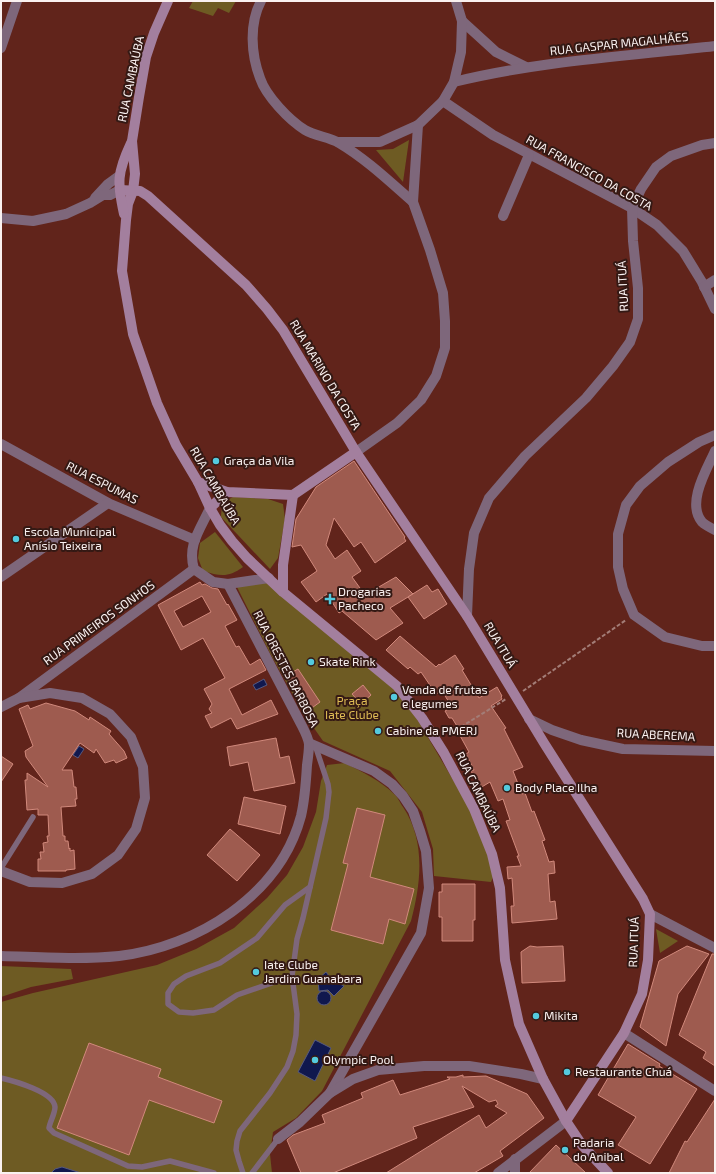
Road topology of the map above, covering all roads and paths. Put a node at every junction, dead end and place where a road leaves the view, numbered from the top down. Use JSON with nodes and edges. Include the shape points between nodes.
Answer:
{"nodes":[{"id":1,"x":17,"y":1,"type":"edge"},
{"id":2,"x":168,"y":1,"type":"edge"},
{"id":3,"x":260,"y":1,"type":"edge"},
{"id":4,"x":456,"y":1,"type":"edge"},
{"id":5,"x":462,"y":21,"type":"junction"},
{"id":6,"x":715,"y":46,"type":"edge"},
{"id":7,"x":1,"y":48,"type":"edge"},
{"id":8,"x":526,"y":67,"type":"junction"},
{"id":9,"x":454,"y":82,"type":"junction"},
{"id":10,"x":443,"y":101,"type":"junction"},
{"id":11,"x":418,"y":125,"type":"junction"},
{"id":12,"x":132,"y":141,"type":"junction"},
{"id":13,"x":338,"y":142,"type":"junction"},
{"id":14,"x":715,"y":143,"type":"edge"},
{"id":15,"x":529,"y":154,"type":"junction"},
{"id":16,"x":135,"y":174,"type":"junction"},
{"id":17,"x":119,"y":176,"type":"junction"},
{"id":18,"x":120,"y":190,"type":"junction"},
{"id":19,"x":133,"y":191,"type":"junction"},
{"id":20,"x":413,"y":202,"type":"junction"},
{"id":21,"x":90,"y":203,"type":"junction"},
{"id":22,"x":632,"y":208,"type":"junction"},
{"id":23,"x":503,"y":216,"type":"dead end"},
{"id":24,"x":1,"y":218,"type":"edge"},
{"id":25,"x":126,"y":220,"type":"junction"},
{"id":26,"x":715,"y":280,"type":"edge"},
{"id":27,"x":704,"y":287,"type":"junction"},
{"id":28,"x":715,"y":308,"type":"edge"},
{"id":29,"x":715,"y":435,"type":"edge"},
{"id":30,"x":1,"y":444,"type":"edge"},
{"id":31,"x":715,"y":451,"type":"edge"},
{"id":32,"x":356,"y":452,"type":"junction"},
{"id":33,"x":198,"y":482,"type":"junction"},
{"id":34,"x":227,"y":492,"type":"junction"},
{"id":35,"x":293,"y":495,"type":"junction"},
{"id":36,"x":108,"y":503,"type":"junction"},
{"id":37,"x":210,"y":508,"type":"junction"},
{"id":38,"x":715,"y":530,"type":"edge"},
{"id":39,"x":195,"y":540,"type":"junction"},
{"id":40,"x":283,"y":565,"type":"junction"},
{"id":41,"x":194,"y":569,"type":"junction"},
{"id":42,"x":1,"y":577,"type":"edge"},
{"id":43,"x":269,"y":578,"type":"junction"},
{"id":44,"x":228,"y":584,"type":"junction"},
{"id":45,"x":283,"y":592,"type":"junction"},
{"id":46,"x":634,"y":615,"type":"junction"},
{"id":47,"x":467,"y":616,"type":"junction"},
{"id":48,"x":715,"y":646,"type":"edge"},
{"id":49,"x":515,"y":695,"type":"junction"},
{"id":50,"x":19,"y":698,"type":"junction"},
{"id":51,"x":1,"y":707,"type":"edge"},
{"id":52,"x":529,"y":719,"type":"junction"},
{"id":53,"x":456,"y":730,"type":"dead end"},
{"id":54,"x":312,"y":744,"type":"junction"},
{"id":55,"x":715,"y":751,"type":"edge"},
{"id":56,"x":33,"y":817,"type":"dead end"},
{"id":57,"x":1,"y":869,"type":"edge"},
{"id":58,"x":310,"y":887,"type":"junction"},
{"id":59,"x":650,"y":914,"type":"junction"},
{"id":60,"x":715,"y":948,"type":"edge"},
{"id":61,"x":1,"y":956,"type":"edge"},
{"id":62,"x":292,"y":976,"type":"junction"},
{"id":63,"x":624,"y":1033,"type":"junction"},
{"id":64,"x":1,"y":1078,"type":"edge"},
{"id":65,"x":543,"y":1080,"type":"junction"},
{"id":66,"x":715,"y":1091,"type":"edge"},
{"id":67,"x":330,"y":1093,"type":"junction"},
{"id":68,"x":566,"y":1121,"type":"junction"},
{"id":69,"x":278,"y":1139,"type":"joint"},
{"id":70,"x":515,"y":1159,"type":"junction"},
{"id":71,"x":214,"y":1173,"type":"edge"},
{"id":72,"x":243,"y":1173,"type":"edge"},
{"id":73,"x":252,"y":1173,"type":"edge"},
{"id":74,"x":498,"y":1173,"type":"edge"},
{"id":75,"x":515,"y":1173,"type":"edge"},
{"id":76,"x":608,"y":1173,"type":"edge"}],
"edges":[{"from":1,"to":7,"type":"street"},
{"from":2,"to":12,"type":"street","name":"RUA CAMBAÚBA","via":[[146,57]]},
{"from":3,"to":13,"type":"street","via":[[256,11],[252,45],[260,79],[278,108],[306,130]]},
{"from":4,"to":5,"type":"street"},
{"from":5,"to":8,"type":"street","via":[[496,52]]},
{"from":5,"to":9,"type":"street","via":[[461,52]]},
{"from":6,"to":8,"type":"street","name":"RUA GASPAR MAGALHÃES"},
{"from":8,"to":9,"type":"street","name":"RUA GASPAR MAGALHÃES"},
{"from":9,"to":10,"type":"street"},
{"from":10,"to":11,"type":"street"},
{"from":10,"to":15,"type":"street","name":"RUA FRANCISCO DA COSTA","via":[[493,135]]},
{"from":11,"to":13,"type":"street","via":[[380,142]]},
{"from":11,"to":20,"type":"street"},
{"from":12,"to":16,"type":"street","name":"RUA CAMBAÚBA"},
{"from":12,"to":17,"type":"street","name":"RUA CAMBAÚBA","via":[[122,162]]},
{"from":13,"to":20,"type":"street","via":[[376,169]]},
{"from":14,"to":22,"type":"street","name":"RUA ITUÁ","via":[[671,156],[656,167]]},
{"from":15,"to":22,"type":"street","name":"RUA FRANCISCO DA COSTA"},
{"from":15,"to":23,"type":"street"},
{"from":16,"to":17,"type":"street","via":[[124,172]]},
{"from":16,"to":19,"type":"street","name":"RUA CAMBAÚBA"},
{"from":17,"to":18,"type":"street","name":"RUA CAMBAÚBA"},
{"from":17,"to":21,"type":"street"},
{"from":18,"to":19,"type":"street","name":"RUA MARINO DA COSTA"},
{"from":18,"to":21,"type":"street","via":[[103,195]]},
{"from":18,"to":25,"type":"street","name":"RUA CAMBAÚBA"},
{"from":19,"to":25,"type":"street","name":"RUA CAMBAÚBA"},
{"from":19,"to":32,"type":"street","name":"RUA MARINO DA COSTA","via":[[140,191],[148,196],[263,303],[283,330]]},
{"from":20,"to":32,"type":"street","via":[[443,293],[445,348],[436,376],[421,400],[396,423]]},
{"from":21,"to":24,"type":"street","via":[[66,214],[33,221]]},
{"from":22,"to":27,"type":"street","name":"RUA FRANCISCO DA COSTA","via":[[656,225],[682,252]]},
{"from":22,"to":47,"type":"street","name":"RUA ITUÁ","via":[[638,319],[630,342],[586,398],[525,456],[489,498],[474,533]]},
{"from":25,"to":33,"type":"street","name":"RUA CAMBAÚBA","via":[[122,272],[133,334],[157,403],[176,445]]},
{"from":26,"to":27,"type":"street"},
{"from":27,"to":28,"type":"street","name":"RUA FRANCISCO DA COSTA"},
{"from":29,"to":46,"type":"street","via":[[668,462],[640,486],[626,505],[618,534],[618,567],[623,589]]},
{"from":30,"to":36,"type":"street","name":"RUA ESPUMAS"},
{"from":31,"to":38,"type":"street","via":[[699,486],[696,510],[702,522]]},
{"from":32,"to":35,"type":"street"},
{"from":32,"to":47,"type":"street","name":"RUA MARINO DA COSTA"},
{"from":33,"to":34,"type":"street"},
{"from":33,"to":37,"type":"street","name":"RUA CAMBAÚBA"},
{"from":34,"to":35,"type":"street"},
{"from":34,"to":37,"type":"street"},
{"from":35,"to":40,"type":"street"},
{"from":36,"to":39,"type":"street","name":"RUA ESPUMAS"},
{"from":36,"to":42,"type":"street"},
{"from":37,"to":39,"type":"street"},
{"from":37,"to":43,"type":"street","name":"RUA CAMBAÚBA","via":[[232,541]]},
{"from":39,"to":41,"type":"street","via":[[191,558]]},
{"from":40,"to":43,"type":"street"},
{"from":40,"to":45,"type":"street"},
{"from":41,"to":44,"type":"street","via":[[213,582]]},
{"from":41,"to":50,"type":"street","name":"RUA PRIMEIROS SONHOS"},
{"from":43,"to":44,"type":"street"},
{"from":43,"to":45,"type":"street","name":"RUA CAMBAÚBA"},
{"from":44,"to":54,"type":"street","name":"RUA ORESTES BARBOSA"},
{"from":45,"to":65,"type":"street","name":"RUA CAMBAÚBA","via":[[397,686],[426,724],[462,784],[492,854],[500,888],[505,960],[519,1024]]},
{"from":46,"to":48,"type":"street","via":[[665,637],[702,646]]},
{"from":46,"to":49,"type":"path"},
{"from":47,"to":49,"type":"street","name":"RUA ITUÁ"},
{"from":49,"to":52,"type":"street","name":"RUA ITUÁ"},
{"from":49,"to":53,"type":"path"},
{"from":50,"to":51,"type":"street","name":"RUA PRIMEIROS SONHOS"},
{"from":50,"to":57,"type":"street","name":"RUA PRIMEIROS SONHOS","via":[[50,693],[82,698],[110,714],[131,738],[143,767],[145,798],[132,836],[118,855],[92,874],[62,883],[30,882]]},
{"from":52,"to":55,"type":"street","name":"RUA ABEREMA","via":[[581,740],[623,749]]},
{"from":52,"to":59,"type":"street","name":"RUA ITUÁ"},
{"from":54,"to":58,"type":"lane","via":[[329,792],[326,818]]},
{"from":54,"to":61,"type":"street","name":"RUA ORESTES BARBOSA","via":[[304,804],[297,829],[286,853],[270,877],[230,913],[179,940],[120,956]]},
{"from":54,"to":67,"type":"street","via":[[374,771],[403,796],[413,811],[426,851],[429,888],[421,933]]},
{"from":56,"to":57,"type":"lane"},
{"from":58,"to":62,"type":"lane","via":[[297,939]]},
{"from":58,"to":62,"type":"lane","via":[[285,905],[257,938],[220,963],[186,976],[174,984],[168,992],[168,1004],[179,1012],[214,1010],[237,995]]},
{"from":59,"to":60,"type":"street"},
{"from":59,"to":63,"type":"street","name":"RUA ITUÁ","via":[[648,960],[642,994]]},
{"from":62,"to":72,"type":"lane","via":[[297,1014],[293,1051],[287,1067],[274,1087],[240,1131],[236,1150]]},
{"from":63,"to":66,"type":"street"},
{"from":63,"to":68,"type":"street","name":"RUA ITUÁ"},
{"from":64,"to":71,"type":"lane","via":[[16,1081],[50,1096],[55,1107],[49,1128],[54,1133],[128,1166],[142,1167],[170,1161]]},
{"from":65,"to":67,"type":"street","via":[[470,1066],[424,1066],[378,1070],[353,1079]]},
{"from":65,"to":68,"type":"street","name":"RUA CAMBAÚBA"},
{"from":67,"to":69,"type":"street"},
{"from":68,"to":70,"type":"street","name":"RUA ITUÁ"},
{"from":68,"to":76,"type":"street","name":"RUA CAMBAÚBA","via":[[582,1145]]},
{"from":69,"to":73,"type":"lane"},
{"from":70,"to":74,"type":"street","name":"RUA ITUÁ"},
{"from":70,"to":75,"type":"street"}]}
